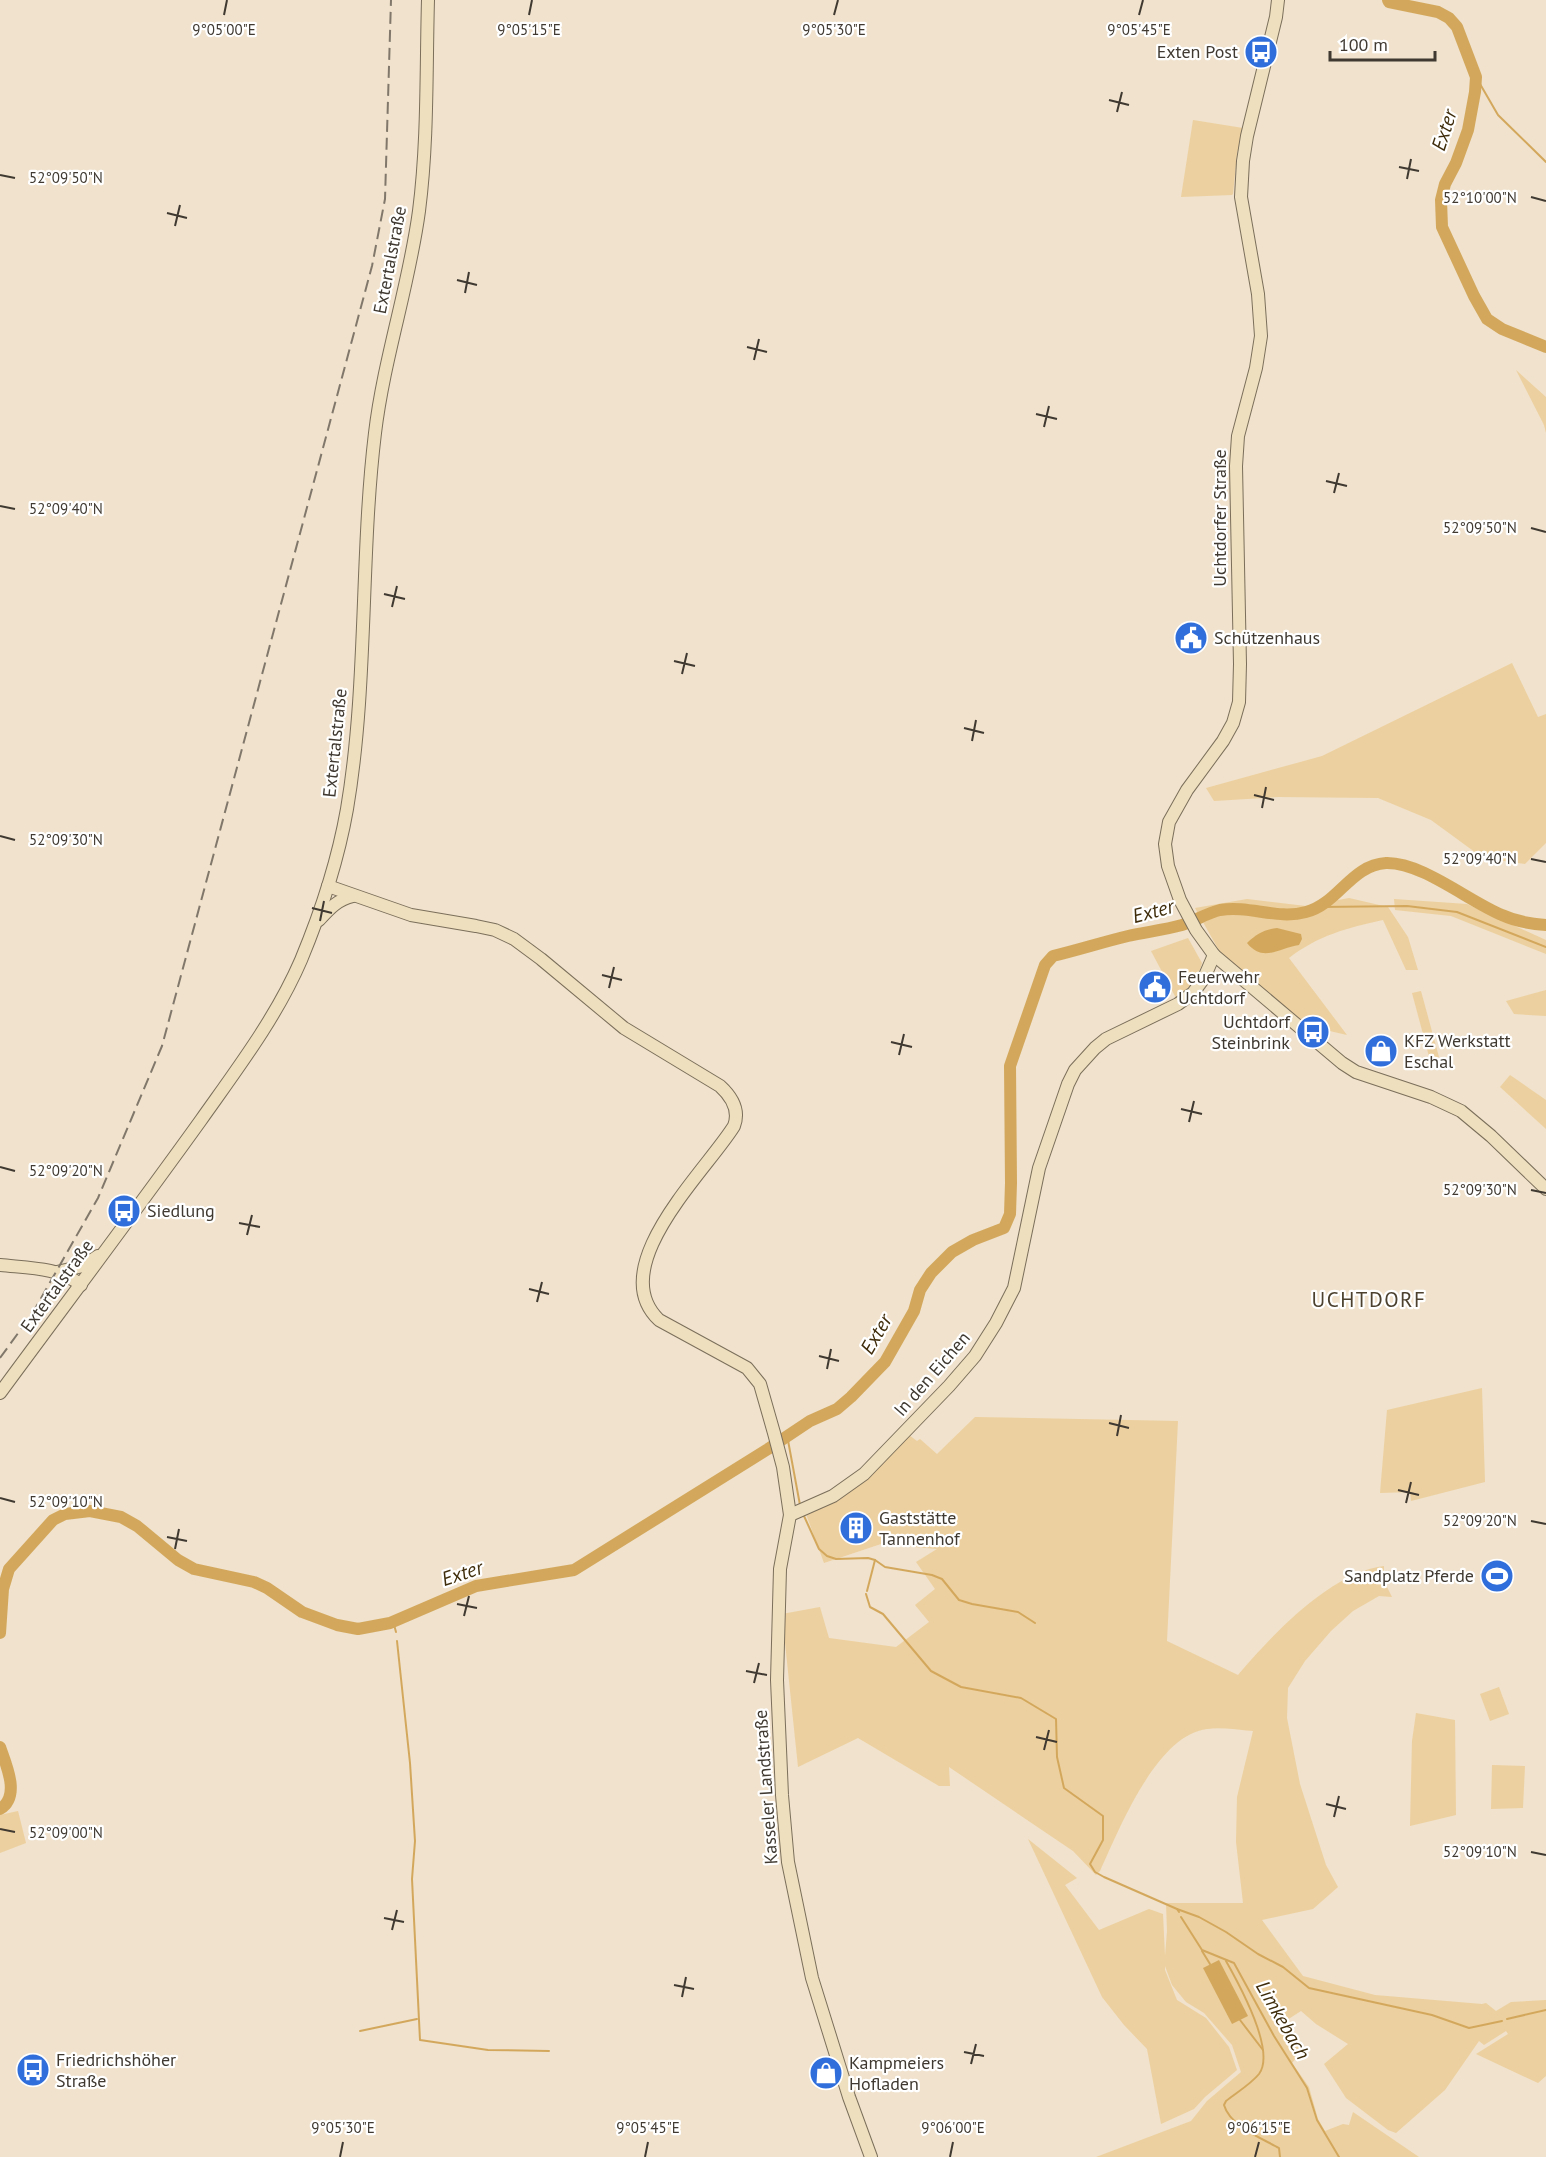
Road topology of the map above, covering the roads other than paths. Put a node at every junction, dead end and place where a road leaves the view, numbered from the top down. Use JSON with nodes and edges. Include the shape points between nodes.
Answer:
{"nodes":[{"id":1,"x":428,"y":0,"type":"edge"},
{"id":2,"x":1278,"y":0,"type":"edge"},
{"id":3,"x":328,"y":886,"type":"junction"},
{"id":4,"x":353,"y":896,"type":"junction"},
{"id":5,"x":315,"y":925,"type":"junction"},
{"id":6,"x":1214,"y":955,"type":"junction"},
{"id":7,"x":1546,"y":1189,"type":"edge"},
{"id":8,"x":104,"y":1252,"type":"junction"},
{"id":9,"x":0,"y":1264,"type":"edge"},
{"id":10,"x":57,"y":1272,"type":"junction"},
{"id":11,"x":81,"y":1285,"type":"junction"},
{"id":12,"x":0,"y":1393,"type":"edge"},
{"id":13,"x":790,"y":1515,"type":"junction"},
{"id":14,"x":872,"y":2157,"type":"edge"}],
"edges":[{"from":1,"to":3,"type":"street","name":"Extertalstraße","via":[[419,209],[374,435],[356,739],[346,813]]},
{"from":2,"to":6,"type":"street","name":"Uchtdorfer Straße","via":[[1246,136],[1241,188],[1261,336],[1238,436],[1236,466],[1239,702],[1223,741],[1169,822],[1165,844],[1180,900]]},
{"from":3,"to":4,"type":"street","name":"Kasseler Landstraße"},
{"from":3,"to":5,"type":"street","name":"Extertalstraße"},
{"from":4,"to":5,"type":"street","via":[[334,904]]},
{"from":4,"to":13,"type":"street","name":"Kasseler Landstraße","via":[[411,915],[495,930],[514,939],[624,1028],[713,1082],[732,1099],[736,1122],[662,1226],[647,1259],[643,1289],[659,1320],[753,1373],[760,1384],[779,1451]]},
{"from":5,"to":8,"type":"street","name":"Extertalstraße","via":[[299,963],[246,1056]]},
{"from":6,"to":7,"type":"street","name":"Uchtdorfer Straße","via":[[1356,1072],[1461,1111]]},
{"from":6,"to":13,"type":"street","name":"In den Eichen","via":[[1193,993],[1106,1039],[1084,1059],[1068,1084],[1039,1168],[1014,1288],[983,1344],[955,1380],[864,1474],[834,1496]]},
{"from":8,"to":10,"type":"street","via":[[82,1266]]},
{"from":8,"to":11,"type":"street","name":"Extertalstraße"},
{"from":9,"to":10,"type":"street"},
{"from":10,"to":11,"type":"street"},
{"from":11,"to":12,"type":"street","name":"Extertalstraße"},
{"from":13,"to":14,"type":"street","name":"Kasseler Landstraße","via":[[780,1569],[777,1670],[788,1862],[812,1978]]}]}
